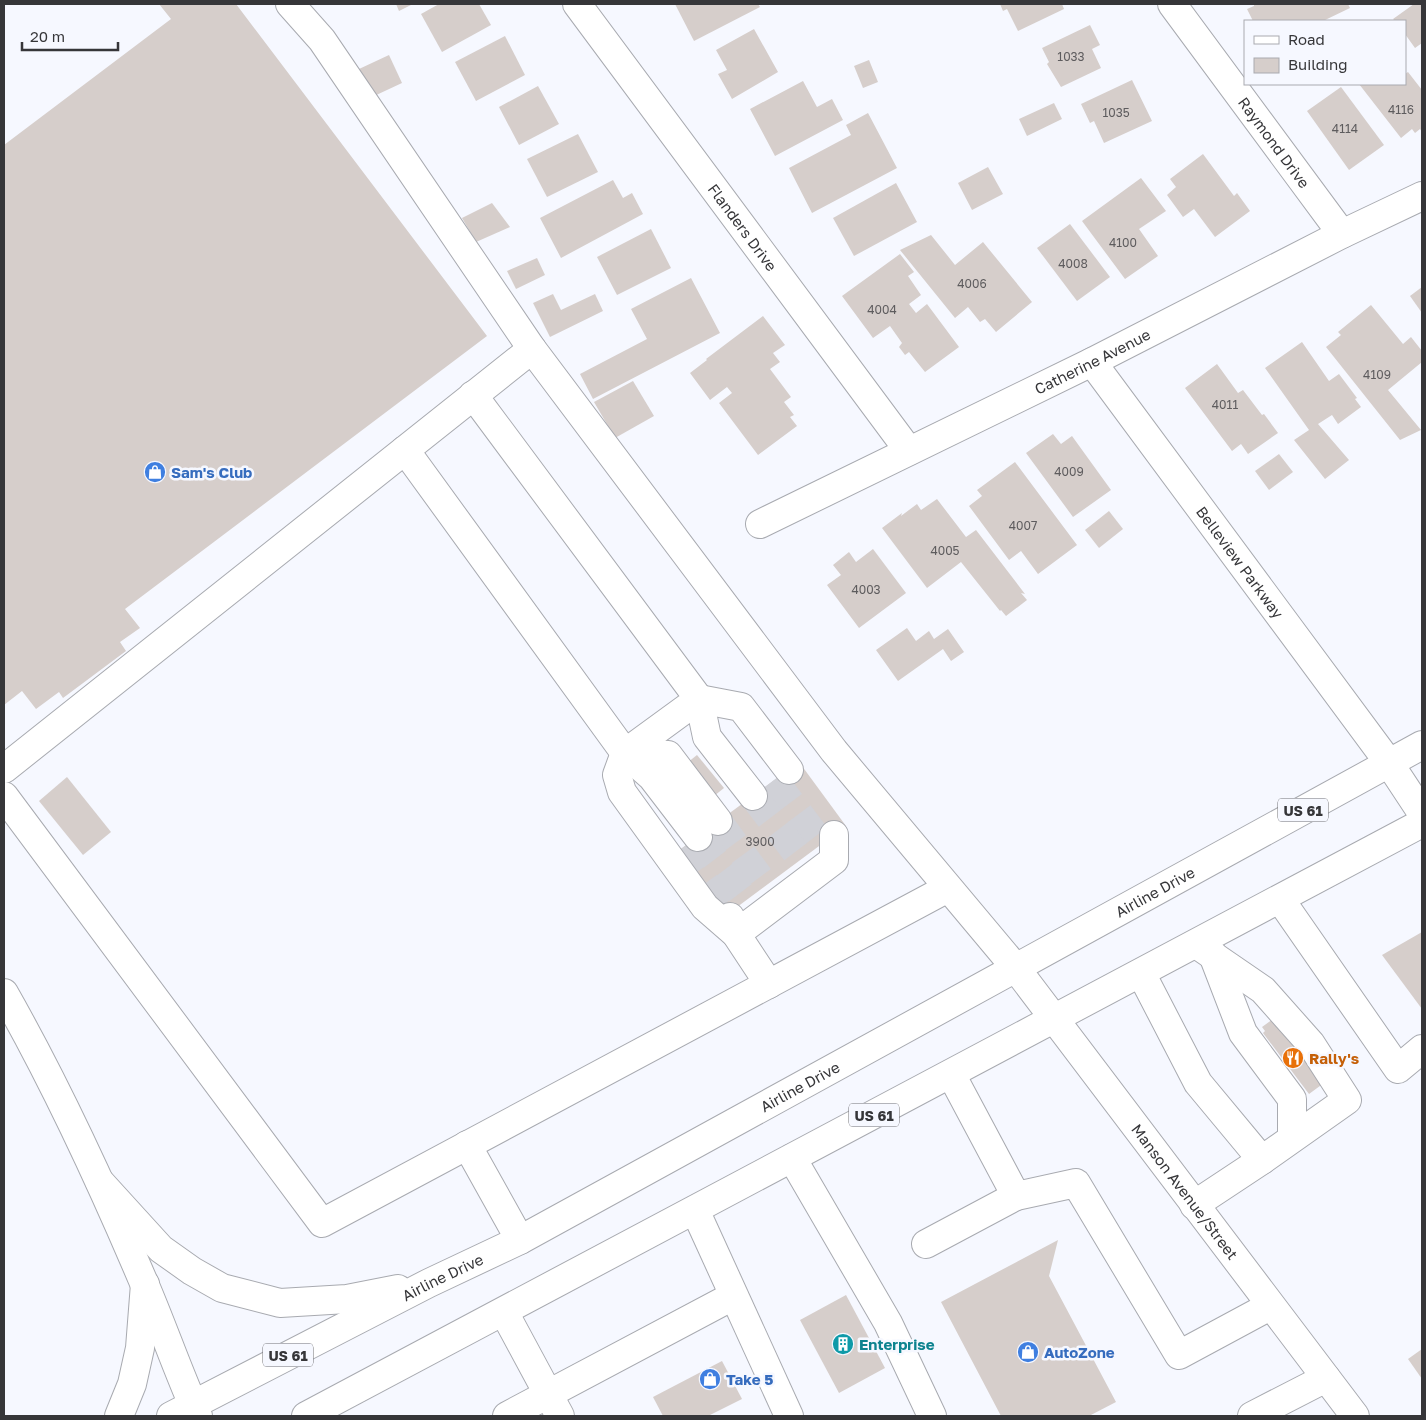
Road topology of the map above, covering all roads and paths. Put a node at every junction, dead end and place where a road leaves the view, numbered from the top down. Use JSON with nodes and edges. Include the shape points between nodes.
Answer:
{"nodes":[{"id":1,"x":290,"y":4,"type":"edge"},
{"id":2,"x":577,"y":4,"type":"edge"},
{"id":3,"x":1172,"y":4,"type":"edge"},
{"id":4,"x":1422,"y":196,"type":"edge"},
{"id":5,"x":1342,"y":234,"type":"junction"},
{"id":6,"x":532,"y":348,"type":"junction"},
{"id":7,"x":1092,"y":362,"type":"junction"},
{"id":8,"x":473,"y":396,"type":"junction"},
{"id":9,"x":405,"y":450,"type":"junction"},
{"id":10,"x":909,"y":451,"type":"junction"},
{"id":11,"x":760,"y":524,"type":"dead end"},
{"id":12,"x":698,"y":699,"type":"junction"},
{"id":13,"x":1422,"y":745,"type":"edge"},
{"id":14,"x":625,"y":754,"type":"junction"},
{"id":15,"x":1389,"y":763,"type":"junction"},
{"id":16,"x":4,"y":769,"type":"edge"},
{"id":17,"x":781,"y":775,"type":"tunnel mouth"},
{"id":18,"x":4,"y":796,"type":"edge"},
{"id":19,"x":753,"y":796,"type":"tunnel mouth"},
{"id":20,"x":1422,"y":813,"type":"edge"},
{"id":21,"x":1422,"y":823,"type":"edge"},
{"id":22,"x":818,"y":853,"type":"dead end"},
{"id":23,"x":948,"y":888,"type":"junction"},
{"id":24,"x":1280,"y":899,"type":"junction"},
{"id":25,"x":749,"y":911,"type":"junction"},
{"id":26,"x":1204,"y":949,"type":"junction"},
{"id":27,"x":1015,"y":968,"type":"junction"},
{"id":28,"x":1141,"y":973,"type":"junction"},
{"id":29,"x":769,"y":984,"type":"junction"},
{"id":30,"x":4,"y":993,"type":"edge"},
{"id":31,"x":1053,"y":1020,"type":"junction"},
{"id":32,"x":1422,"y":1049,"type":"edge"},
{"id":33,"x":951,"y":1074,"type":"junction"},
{"id":34,"x":1292,"y":1138,"type":"junction"},
{"id":35,"x":467,"y":1145,"type":"junction"},
{"id":36,"x":792,"y":1158,"type":"junction"},
{"id":37,"x":1262,"y":1160,"type":"junction"},
{"id":38,"x":100,"y":1182,"type":"junction"},
{"id":39,"x":1016,"y":1196,"type":"junction"},
{"id":40,"x":1194,"y":1205,"type":"junction"},
{"id":41,"x":696,"y":1210,"type":"junction"},
{"id":42,"x":520,"y":1240,"type":"junction"},
{"id":43,"x":926,"y":1244,"type":"dead end"},
{"id":44,"x":429,"y":1283,"type":"junction"},
{"id":45,"x":145,"y":1284,"type":"junction"},
{"id":46,"x":733,"y":1296,"type":"junction"},
{"id":47,"x":1270,"y":1306,"type":"junction"},
{"id":48,"x":504,"y":1312,"type":"junction"},
{"id":49,"x":1326,"y":1378,"type":"junction"},
{"id":50,"x":553,"y":1406,"type":"edge"},
{"id":51,"x":187,"y":1412,"type":"edge"},
{"id":52,"x":322,"y":1413,"type":"edge"},
{"id":53,"x":119,"y":1416,"type":"edge"},
{"id":54,"x":507,"y":1416,"type":"edge"},
{"id":55,"x":789,"y":1416,"type":"edge"},
{"id":56,"x":932,"y":1416,"type":"edge"},
{"id":57,"x":1252,"y":1416,"type":"edge"},
{"id":58,"x":1355,"y":1416,"type":"edge"}],
"edges":[{"from":1,"to":6,"type":"main road","name":"Manson Avenue/Street","via":[[322,40]]},
{"from":2,"to":10,"type":"main road","name":"Flanders Drive"},
{"from":3,"to":5,"type":"main road","name":"Raymond Drive"},
{"from":4,"to":5,"type":"main road","name":"Catherine Avenue"},
{"from":5,"to":7,"type":"main road","name":"Catherine Avenue"},
{"from":6,"to":8,"type":"main road"},
{"from":6,"to":23,"type":"main road","name":"Manson Avenue/Street","via":[[834,751]]},
{"from":7,"to":10,"type":"main road","name":"Catherine Avenue"},
{"from":7,"to":15,"type":"main road","name":"Belleview Parkway"},
{"from":8,"to":9,"type":"main road"},
{"from":8,"to":12,"type":"main road"},
{"from":9,"to":14,"type":"main road"},
{"from":9,"to":16,"type":"main road"},
{"from":10,"to":11,"type":"main road","name":"Catherine Avenue"},
{"from":12,"to":14,"type":"main road"},
{"from":12,"to":17,"type":"main road","via":[[727,718]]},
{"from":12,"to":19,"type":"main road","via":[[707,737]]},
{"from":13,"to":15,"type":"main road","name":"Airline Drive","number":"US 61"},
{"from":14,"to":14,"type":"main road","via":[[668,755],[699,836],[638,790]]},
{"from":14,"to":25,"type":"main road","via":[[617,775],[622,792],[705,907]]},
{"from":15,"to":20,"type":"main road","name":"Belleview Parkway"},
{"from":15,"to":27,"type":"main road","name":"Airline Drive","number":"US 61"},
{"from":18,"to":35,"type":"main road","via":[[322,1223]]},
{"from":21,"to":24,"type":"main road","number":"US 61"},
{"from":22,"to":25,"type":"main road","via":[[793,891]]},
{"from":23,"to":27,"type":"main road","name":"Manson Avenue/Street"},
{"from":23,"to":29,"type":"main road"},
{"from":24,"to":26,"type":"main road","number":"US 61"},
{"from":24,"to":32,"type":"main road","via":[[1398,1069]]},
{"from":25,"to":29,"type":"main road"},
{"from":26,"to":28,"type":"main road","number":"US 61"},
{"from":26,"to":34,"type":"main road","via":[[1244,1034],[1292,1099]]},
{"from":26,"to":34,"type":"main road","via":[[1264,990],[1311,1044],[1347,1100]]},
{"from":27,"to":31,"type":"main road","name":"Manson Avenue/Street"},
{"from":27,"to":42,"type":"main road","name":"Airline Drive","number":"US 61"},
{"from":28,"to":31,"type":"main road","number":"US 61"},
{"from":28,"to":37,"type":"main road","via":[[1198,1083]]},
{"from":29,"to":35,"type":"main road"},
{"from":30,"to":38,"type":"main road","via":[[36,1050]]},
{"from":31,"to":33,"type":"main road","number":"US 61"},
{"from":31,"to":40,"type":"main road","name":"Manson Avenue/Street"},
{"from":33,"to":36,"type":"main road","number":"US 61"},
{"from":33,"to":39,"type":"main road"},
{"from":34,"to":37,"type":"main road"},
{"from":35,"to":42,"type":"main road"},
{"from":36,"to":41,"type":"main road","number":"US 61"},
{"from":36,"to":56,"type":"main road","via":[[888,1323]]},
{"from":37,"to":40,"type":"main road"},
{"from":38,"to":44,"type":"main road","via":[[161,1249],[222,1288],[280,1303],[347,1299]]},
{"from":38,"to":45,"type":"main road"},
{"from":39,"to":43,"type":"main road"},
{"from":39,"to":47,"type":"main road","via":[[1076,1183],[1179,1355]]},
{"from":40,"to":47,"type":"main road","name":"Manson Avenue/Street"},
{"from":41,"to":46,"type":"main road"},
{"from":41,"to":48,"type":"main road","number":"US 61"},
{"from":42,"to":44,"type":"main road","name":"Airline Drive","number":"US 61"},
{"from":44,"to":51,"type":"main road","name":"Airline Drive","number":"US 61"},
{"from":45,"to":51,"type":"main road"},
{"from":45,"to":53,"type":"main road","via":[[140,1348],[132,1384]]},
{"from":46,"to":50,"type":"main road"},
{"from":46,"to":55,"type":"main road"},
{"from":47,"to":49,"type":"main road","name":"Manson Avenue/Street"},
{"from":48,"to":50,"type":"main road"},
{"from":48,"to":52,"type":"main road","number":"US 61"},
{"from":49,"to":57,"type":"main road"},
{"from":49,"to":58,"type":"main road","name":"Manson Avenue/Street"},
{"from":50,"to":54,"type":"main road"}]}
